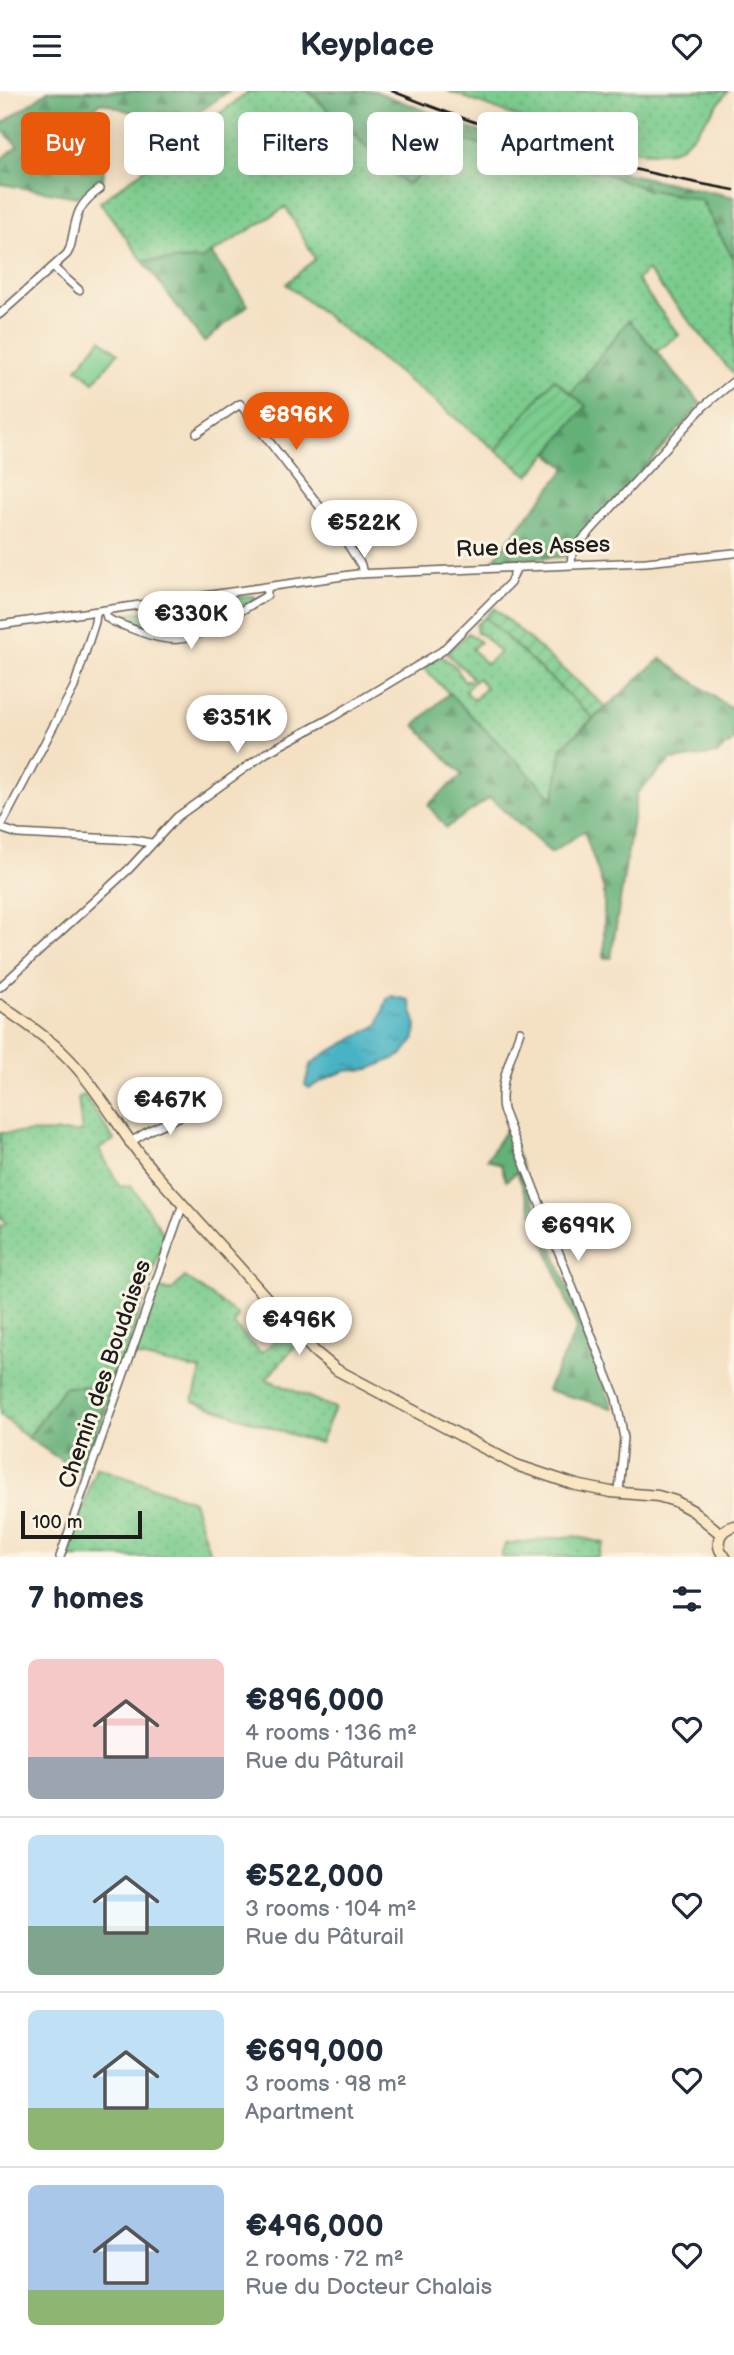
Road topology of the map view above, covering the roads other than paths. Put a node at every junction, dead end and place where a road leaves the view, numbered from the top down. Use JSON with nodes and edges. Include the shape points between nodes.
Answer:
{"nodes":[{"id":1,"x":100,"y":189,"type":"dead end"},
{"id":2,"x":53,"y":267,"type":"junction"},
{"id":3,"x":79,"y":290,"type":"dead end"},
{"id":4,"x":0,"y":314,"type":"edge"},
{"id":5,"x":734,"y":381,"type":"edge"},
{"id":6,"x":197,"y":433,"type":"dead end"},
{"id":7,"x":734,"y":553,"type":"edge"},
{"id":8,"x":571,"y":564,"type":"junction"},
{"id":9,"x":517,"y":567,"type":"junction"},
{"id":10,"x":363,"y":574,"type":"junction"},
{"id":11,"x":267,"y":587,"type":"junction"},
{"id":12,"x":105,"y":611,"type":"junction"},
{"id":13,"x":96,"y":612,"type":"junction"},
{"id":14,"x":0,"y":625,"type":"edge"},
{"id":15,"x":0,"y":828,"type":"edge"},
{"id":16,"x":151,"y":843,"type":"junction"},
{"id":17,"x":0,"y":987,"type":"edge"},
{"id":18,"x":0,"y":1005,"type":"edge"},
{"id":19,"x":520,"y":1031,"type":"dead end"},
{"id":20,"x":199,"y":1108,"type":"dead end"},
{"id":21,"x":129,"y":1143,"type":"junction"},
{"id":22,"x":183,"y":1204,"type":"junction"},
{"id":23,"x":619,"y":1492,"type":"junction"},
{"id":24,"x":734,"y":1526,"type":"edge"},
{"id":25,"x":721,"y":1534,"type":"junction"},
{"id":26,"x":723,"y":1556,"type":"edge"},
{"id":27,"x":60,"y":1557,"type":"edge"}],
"edges":[{"from":1,"to":2,"type":"street","via":[[80,207],[71,248]]},
{"from":2,"to":3,"type":"street"},
{"from":2,"to":4,"type":"street"},
{"from":5,"to":8,"type":"street","via":[[704,405],[583,539]]},
{"from":6,"to":10,"type":"street","via":[[240,404],[341,534]]},
{"from":7,"to":8,"type":"street","name":"Rue des Asses"},
{"from":8,"to":9,"type":"street","name":"Rue des Asses"},
{"from":9,"to":10,"type":"street","name":"Rue des Asses"},
{"from":9,"to":16,"type":"street","via":[[510,583],[442,651],[266,753],[177,817]]},
{"from":10,"to":11,"type":"street","name":"Rue des Asses"},
{"from":11,"to":12,"type":"street","name":"Rue des Asses"},
{"from":11,"to":12,"type":"street","via":[[263,598],[182,639],[114,622]]},
{"from":12,"to":13,"type":"street","name":"Rue des Asses"},
{"from":13,"to":14,"type":"street","name":"Rue des Asses"},
{"from":13,"to":15,"type":"street","via":[[74,687]]},
{"from":15,"to":16,"type":"street","via":[[18,834]]},
{"from":16,"to":17,"type":"street","via":[[129,869]]},
{"from":18,"to":21,"type":"main road","via":[[65,1055]]},
{"from":19,"to":23,"type":"street","via":[[500,1096],[616,1398],[624,1438]]},
{"from":20,"to":21,"type":"street"},
{"from":21,"to":22,"type":"main road"},
{"from":22,"to":23,"type":"main road","via":[[337,1370],[516,1465],[576,1485]]},
{"from":22,"to":27,"type":"street","name":"Chemin des Boudaises"},
{"from":23,"to":25,"type":"main road","via":[[675,1501]]},
{"from":24,"to":25,"type":"main road"},
{"from":25,"to":26,"type":"main road"}]}
